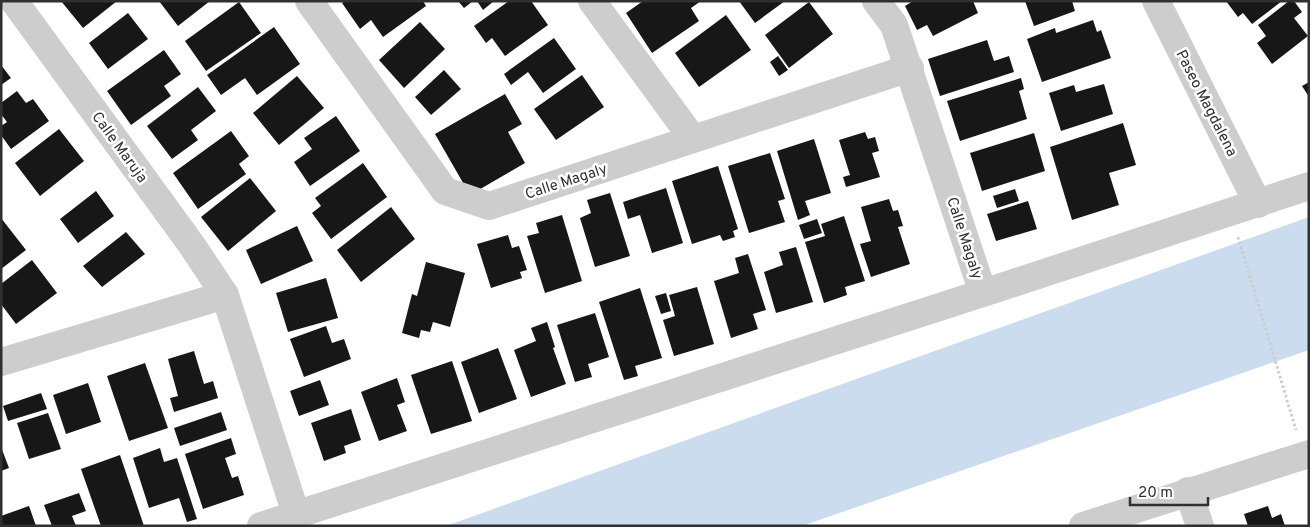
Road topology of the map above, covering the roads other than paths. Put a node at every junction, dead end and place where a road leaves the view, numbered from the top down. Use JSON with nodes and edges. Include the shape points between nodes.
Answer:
{"nodes":[{"id":1,"x":14,"y":1,"type":"edge"},
{"id":2,"x":309,"y":1,"type":"edge"},
{"id":3,"x":592,"y":1,"type":"edge"},
{"id":4,"x":876,"y":1,"type":"edge"},
{"id":5,"x":1156,"y":1,"type":"edge"},
{"id":6,"x":910,"y":68,"type":"junction"},
{"id":7,"x":693,"y":139,"type":"junction"},
{"id":8,"x":1309,"y":186,"type":"edge"},
{"id":9,"x":1258,"y":204,"type":"junction"},
{"id":10,"x":983,"y":293,"type":"junction"},
{"id":11,"x":225,"y":295,"type":"junction"},
{"id":12,"x":1,"y":362,"type":"edge"},
{"id":13,"x":1309,"y":454,"type":"edge"},
{"id":14,"x":1188,"y":491,"type":"junction"},
{"id":15,"x":296,"y":514,"type":"junction"},
{"id":16,"x":261,"y":526,"type":"edge"},
{"id":17,"x":1083,"y":526,"type":"edge"},
{"id":18,"x":1200,"y":526,"type":"edge"}],
"edges":[{"from":1,"to":11,"type":"street","name":"Calle Maruja"},
{"from":2,"to":7,"type":"street","name":"Calle Magaly","via":[[445,190],[489,206]]},
{"from":3,"to":7,"type":"street"},
{"from":4,"to":6,"type":"street","name":"Calle Magaly","via":[[894,25]]},
{"from":5,"to":9,"type":"street","name":"Paseo Magdalena"},
{"from":6,"to":7,"type":"street","name":"Calle Magaly"},
{"from":6,"to":10,"type":"street","name":"Calle Magaly"},
{"from":8,"to":9,"type":"street"},
{"from":9,"to":10,"type":"street"},
{"from":10,"to":15,"type":"street"},
{"from":11,"to":12,"type":"street"},
{"from":11,"to":15,"type":"street","name":"Calle Maruja"},
{"from":13,"to":14,"type":"street"},
{"from":14,"to":17,"type":"street"},
{"from":14,"to":18,"type":"street"},
{"from":15,"to":16,"type":"street"}]}
